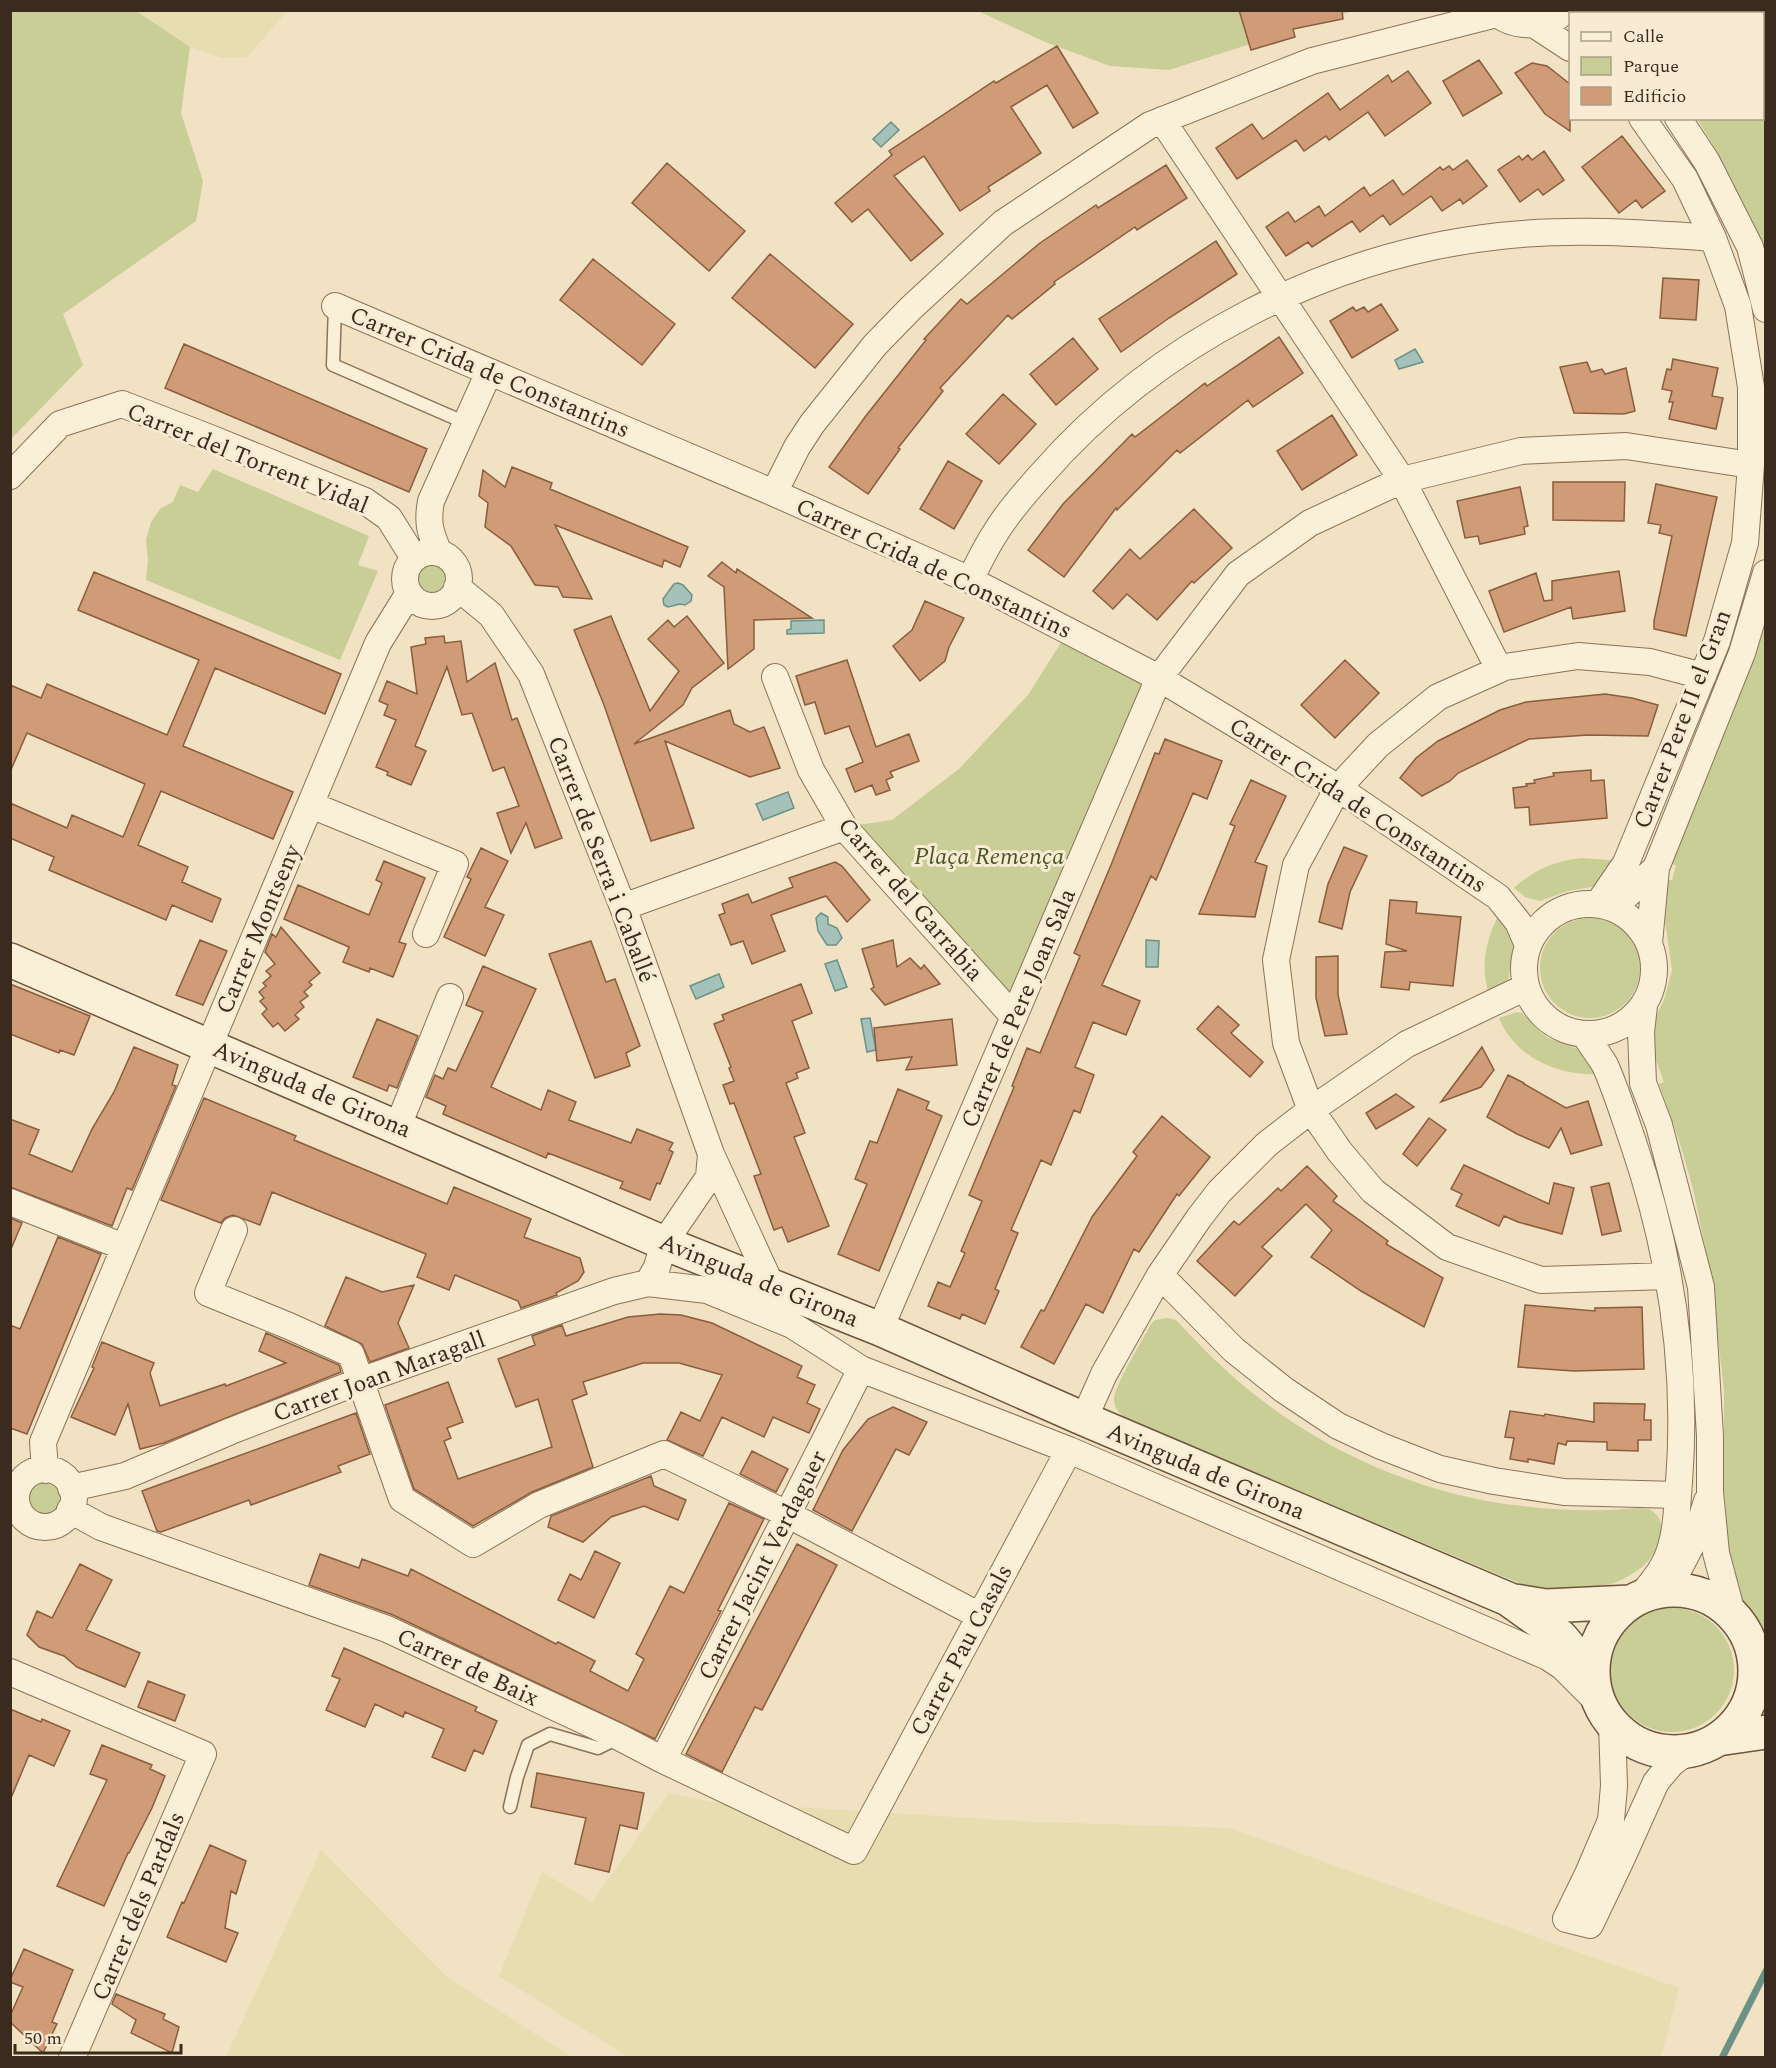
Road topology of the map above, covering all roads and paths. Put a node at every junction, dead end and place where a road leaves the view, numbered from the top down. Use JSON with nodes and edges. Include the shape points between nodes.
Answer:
{"nodes":[{"id":1,"x":1496,"y":13,"type":"edge"},
{"id":2,"x":1549,"y":19,"type":"edge"},
{"id":3,"x":1569,"y":26,"type":"edge"},
{"id":4,"x":1569,"y":47,"type":"edge"},
{"id":5,"x":1162,"y":120,"type":"junction"},
{"id":6,"x":1643,"y":120,"type":"edge"},
{"id":7,"x":1679,"y":120,"type":"edge"},
{"id":8,"x":1713,"y":238,"type":"junction"},
{"id":9,"x":1281,"y":297,"type":"junction"},
{"id":10,"x":334,"y":306,"type":"joint"},
{"id":11,"x":1766,"y":309,"type":"edge"},
{"id":12,"x":489,"y":372,"type":"junction"},
{"id":13,"x":466,"y":423,"type":"junction"},
{"id":14,"x":1751,"y":465,"type":"junction"},
{"id":15,"x":10,"y":476,"type":"edge"},
{"id":16,"x":1402,"y":480,"type":"junction"},
{"id":17,"x":774,"y":493,"type":"junction"},
{"id":18,"x":431,"y":501,"type":"junction"},
{"id":19,"x":419,"y":550,"type":"junction"},
{"id":20,"x":1766,"y":573,"type":"edge"},
{"id":21,"x":970,"y":580,"type":"junction"},
{"id":22,"x":458,"y":587,"type":"junction"},
{"id":23,"x":409,"y":593,"type":"junction"},
{"id":24,"x":1499,"y":669,"type":"junction"},
{"id":25,"x":1703,"y":676,"type":"junction"},
{"id":26,"x":775,"y":677,"type":"dead end"},
{"id":27,"x":1159,"y":678,"type":"junction"},
{"id":28,"x":1338,"y":788,"type":"junction"},
{"id":29,"x":311,"y":805,"type":"junction"},
{"id":30,"x":844,"y":827,"type":"junction"},
{"id":31,"x":1656,"y":868,"type":"junction"},
{"id":32,"x":1498,"y":897,"type":"junction"},
{"id":33,"x":1605,"y":906,"type":"junction"},
{"id":34,"x":622,"y":907,"type":"junction"},
{"id":35,"x":1563,"y":909,"type":"junction"},
{"id":36,"x":426,"y":934,"type":"dead end"},
{"id":37,"x":1649,"y":943,"type":"junction"},
{"id":38,"x":1528,"y":945,"type":"junction"},
{"id":39,"x":10,"y":960,"type":"edge"},
{"id":40,"x":1526,"y":987,"type":"junction"},
{"id":41,"x":450,"y":997,"type":"dead end"},
{"id":42,"x":1644,"y":1006,"type":"junction"},
{"id":43,"x":1014,"y":1017,"type":"junction"},
{"id":44,"x":1590,"y":1035,"type":"junction"},
{"id":45,"x":208,"y":1044,"type":"junction"},
{"id":46,"x":1643,"y":1083,"type":"junction"},
{"id":47,"x":1311,"y":1110,"type":"junction"},
{"id":48,"x":398,"y":1126,"type":"junction"},
{"id":49,"x":711,"y":1154,"type":"junction"},
{"id":50,"x":10,"y":1202,"type":"edge"},
{"id":51,"x":234,"y":1230,"type":"dead end"},
{"id":52,"x":664,"y":1243,"type":"junction"},
{"id":53,"x":124,"y":1247,"type":"junction"},
{"id":54,"x":1160,"y":1275,"type":"junction"},
{"id":55,"x":1668,"y":1276,"type":"junction"},
{"id":56,"x":648,"y":1282,"type":"junction"},
{"id":57,"x":772,"y":1287,"type":"junction"},
{"id":58,"x":880,"y":1329,"type":"junction"},
{"id":59,"x":861,"y":1369,"type":"junction"},
{"id":60,"x":360,"y":1381,"type":"junction"},
{"id":61,"x":1084,"y":1419,"type":"junction"},
{"id":62,"x":1069,"y":1450,"type":"junction"},
{"id":63,"x":45,"y":1470,"type":"junction"},
{"id":64,"x":15,"y":1482,"type":"edge"},
{"id":65,"x":1710,"y":1492,"type":"junction"},
{"id":66,"x":1678,"y":1495,"type":"junction"},
{"id":67,"x":71,"y":1499,"type":"junction"},
{"id":68,"x":789,"y":1515,"type":"junction"},
{"id":69,"x":17,"y":1524,"type":"edge"},
{"id":70,"x":1647,"y":1596,"type":"junction"},
{"id":71,"x":1508,"y":1599,"type":"junction"},
{"id":72,"x":1732,"y":1613,"type":"junction"},
{"id":73,"x":980,"y":1616,"type":"junction"},
{"id":74,"x":10,"y":1672,"type":"edge"},
{"id":75,"x":1760,"y":1674,"type":"edge"},
{"id":76,"x":1601,"y":1700,"type":"junction"},
{"id":77,"x":1766,"y":1732,"type":"edge"},
{"id":78,"x":619,"y":1737,"type":"junction"},
{"id":79,"x":1718,"y":1739,"type":"junction"},
{"id":80,"x":1688,"y":1751,"type":"junction"},
{"id":81,"x":663,"y":1760,"type":"junction"},
{"id":82,"x":510,"y":1807,"type":"dead end"},
{"id":83,"x":854,"y":1851,"type":"joint"},
{"id":84,"x":72,"y":2058,"type":"edge"}],
"edges":[{"from":1,"to":2,"type":"street","via":[[1515,22]]},
{"from":1,"to":5,"type":"street","via":[[1312,61]]},
{"from":2,"to":3,"type":"street"},
{"from":2,"to":4,"type":"street"},
{"from":5,"to":9,"type":"street"},
{"from":5,"to":17,"type":"street","via":[[1003,223],[910,308],[874,345],[812,424]]},
{"from":6,"to":8,"type":"street","name":"Carrer Pere II el Gran","via":[[1685,179]]},
{"from":7,"to":11,"type":"street","via":[[1707,162],[1750,248]]},
{"from":8,"to":9,"type":"street","via":[[1603,231],[1500,236],[1389,257]]},
{"from":8,"to":14,"type":"street","name":"Carrer Pere II el Gran","via":[[1738,306],[1751,387]]},
{"from":9,"to":16,"type":"street"},
{"from":9,"to":21,"type":"street","via":[[1188,349],[1102,414],[1029,489],[996,531]]},
{"from":10,"to":12,"type":"street","name":"Carrer Crida de Constantins"},
{"from":10,"to":13,"type":"lane","via":[[333,365]]},
{"from":12,"to":13,"type":"street"},
{"from":12,"to":17,"type":"street","name":"Carrer Crida de Constantins"},
{"from":13,"to":18,"type":"street"},
{"from":14,"to":16,"type":"street","name":"Carrer de Pere Joan Sala","via":[[1626,446],[1521,451]]},
{"from":14,"to":25,"type":"street","name":"Carrer Pere II el Gran","via":[[1745,543]]},
{"from":15,"to":19,"type":"street","name":"Carrer del Torrent Vidal","via":[[60,424],[122,404],[365,501],[389,518]]},
{"from":16,"to":24,"type":"street"},
{"from":16,"to":27,"type":"street","name":"Carrer de Pere Joan Sala","via":[[1310,523],[1238,574]]},
{"from":17,"to":21,"type":"street","name":"Carrer Crida de Constantins"},
{"from":18,"to":19,"type":"street","via":[[431,534]]},
{"from":18,"to":19,"type":"street","via":[[417,515]]},
{"from":19,"to":22,"type":"street","via":[[447,556],[457,570]]},
{"from":19,"to":23,"type":"street","via":[[405,577]]},
{"from":20,"to":31,"type":"street","name":"Carrer Pere II el Gran","via":[[1742,653]]},
{"from":21,"to":27,"type":"street","name":"Carrer Crida de Constantins"},
{"from":22,"to":23,"type":"street","via":[[449,600],[435,606],[420,603]]},
{"from":22,"to":34,"type":"street","name":"Carrer de Serra i Caballé","via":[[491,615],[531,674]]},
{"from":23,"to":29,"type":"street","name":"Carrer Montseny","via":[[378,643]]},
{"from":24,"to":25,"type":"street","via":[[1578,656],[1650,662]]},
{"from":24,"to":28,"type":"street","via":[[1438,697],[1378,745]]},
{"from":25,"to":33,"type":"street","name":"Carrer Pere II el Gran"},
{"from":26,"to":30,"type":"street","name":"Carrer del Garrabia","via":[[811,770]]},
{"from":27,"to":28,"type":"street","name":"Carrer Crida de Constantins"},
{"from":27,"to":43,"type":"street","name":"Carrer de Pere Joan Sala"},
{"from":28,"to":32,"type":"street","name":"Carrer Crida de Constantins"},
{"from":28,"to":47,"type":"street","via":[[1296,865],[1276,960],[1286,1043]]},
{"from":29,"to":36,"type":"street","via":[[455,864]]},
{"from":29,"to":45,"type":"street","name":"Carrer Montseny"},
{"from":30,"to":34,"type":"street"},
{"from":30,"to":43,"type":"street","name":"Carrer del Garrabia"},
{"from":31,"to":33,"type":"street","name":"Carrer Pere II el Gran"},
{"from":31,"to":37,"type":"street","name":"Carrer Pere II el Gran"},
{"from":32,"to":35,"type":"street","name":"Carrer Crida de Constantins","via":[[1538,908]]},
{"from":32,"to":38,"type":"street","name":"Carrer Crida de Constantins","via":[[1518,922]]},
{"from":33,"to":35,"type":"street","via":[[1586,904]]},
{"from":33,"to":37,"type":"street","via":[[1635,922]]},
{"from":34,"to":49,"type":"street","name":"Carrer de Serra i Caballé"},
{"from":35,"to":38,"type":"street","via":[[1539,927]]},
{"from":37,"to":42,"type":"street","via":[[1654,975]]},
{"from":38,"to":40,"type":"street"},
{"from":39,"to":45,"type":"main road","name":"Avinguda de Girona"},
{"from":40,"to":44,"type":"street","via":[[1534,1006],[1548,1021],[1565,1030]]},
{"from":40,"to":47,"type":"street","via":[[1407,1044]]},
{"from":41,"to":48,"type":"street"},
{"from":42,"to":44,"type":"street","via":[[1623,1026]]},
{"from":42,"to":46,"type":"street"},
{"from":43,"to":58,"type":"street","name":"Carrer de Pere Joan Sala"},
{"from":44,"to":46,"type":"street","via":[[1614,1049]]},
{"from":44,"to":55,"type":"street","via":[[1616,1091],[1647,1181]]},
{"from":45,"to":48,"type":"main road","name":"Avinguda de Girona"},
{"from":45,"to":53,"type":"street","name":"Carrer Montseny"},
{"from":46,"to":65,"type":"street","via":[[1659,1125],[1701,1287]]},
{"from":47,"to":54,"type":"street","via":[[1267,1144],[1220,1192]]},
{"from":47,"to":55,"type":"street","via":[[1373,1191],[1447,1247],[1540,1280]]},
{"from":48,"to":52,"type":"main road","name":"Avinguda de Girona"},
{"from":49,"to":52,"type":"street","name":"Carrer de Serra i Caballé","via":[[710,1177]]},
{"from":49,"to":57,"type":"street","name":"Carrer de Serra i Caballé"},
{"from":50,"to":53,"type":"street"},
{"from":51,"to":60,"type":"street","via":[[208,1293],[351,1354]]},
{"from":52,"to":56,"type":"street"},
{"from":52,"to":57,"type":"main road","name":"Avinguda de Girona"},
{"from":53,"to":63,"type":"street","name":"Carrer Montseny","via":[[43,1442]]},
{"from":54,"to":61,"type":"street","via":[[1104,1374]]},
{"from":54,"to":66,"type":"street","via":[[1234,1350],[1284,1390],[1338,1426],[1381,1446],[1440,1469],[1494,1481],[1564,1492]]},
{"from":55,"to":66,"type":"street","via":[[1680,1375],[1682,1443]]},
{"from":56,"to":59,"type":"street","name":"Avinguda de Girona","via":[[707,1290],[792,1325]]},
{"from":56,"to":60,"type":"street","name":"Carrer Joan Maragall"},
{"from":57,"to":58,"type":"main road","name":"Avinguda de Girona"},
{"from":58,"to":61,"type":"main road","name":"Avinguda de Girona"},
{"from":59,"to":62,"type":"street","name":"Avinguda de Girona"},
{"from":59,"to":68,"type":"street","name":"Carrer Jacint Verdaguer"},
{"from":60,"to":67,"type":"street","name":"Carrer Joan Maragall"},
{"from":60,"to":68,"type":"street","via":[[402,1500],[473,1544],[539,1505],[664,1454]]},
{"from":61,"to":71,"type":"main road","name":"Avinguda de Girona"},
{"from":62,"to":73,"type":"street","name":"Carrer Pau Casals"},
{"from":62,"to":76,"type":"street","name":"Avinguda de Girona","via":[[1548,1657]]},
{"from":63,"to":64,"type":"street"},
{"from":63,"to":67,"type":"street","via":[[61,1474]]},
{"from":64,"to":69,"type":"street"},
{"from":65,"to":70,"type":"street","via":[[1696,1536]]},
{"from":65,"to":72,"type":"street","via":[[1716,1553]]},
{"from":66,"to":70,"type":"street","via":[[1669,1555]]},
{"from":67,"to":69,"type":"street","via":[[62,1521],[49,1526]]},
{"from":67,"to":78,"type":"street","name":"Carrer de Baix","via":[[101,1527],[387,1629]]},
{"from":68,"to":73,"type":"street"},
{"from":68,"to":81,"type":"street","name":"Carrer Jacint Verdaguer"},
{"from":70,"to":71,"type":"main road","name":"Avinguda de Girona","via":[[1546,1606]]},
{"from":70,"to":72,"type":"main road","via":[[1691,1591],[1713,1599]]},
{"from":70,"to":76,"type":"main road","via":[[1614,1616],[1602,1634],[1594,1653]]},
{"from":71,"to":76,"type":"main road","name":"Avinguda de Girona","via":[[1561,1637]]},
{"from":72,"to":75,"type":"main road","via":[[1744,1628]]},
{"from":73,"to":83,"type":"street","name":"Carrer Pau Casals"},
{"from":74,"to":84,"type":"street","name":"Carrer dels Pardals","via":[[203,1754]]},
{"from":75,"to":79,"type":"main road","via":[[1747,1707]]},
{"from":76,"to":80,"type":"main road","via":[[1627,1737],[1646,1747]]},
{"from":76,"to":80,"type":"street","via":[[1614,1786],[1611,1820],[1566,1919],[1590,1925],[1656,1782]]},
{"from":77,"to":79,"type":"main road"},
{"from":78,"to":81,"type":"street","name":"Carrer de Baix"},
{"from":78,"to":82,"type":"lane","via":[[598,1748],[550,1734],[528,1745]]},
{"from":79,"to":80,"type":"main road"},
{"from":81,"to":83,"type":"street","name":"Carrer de Baix"}]}
